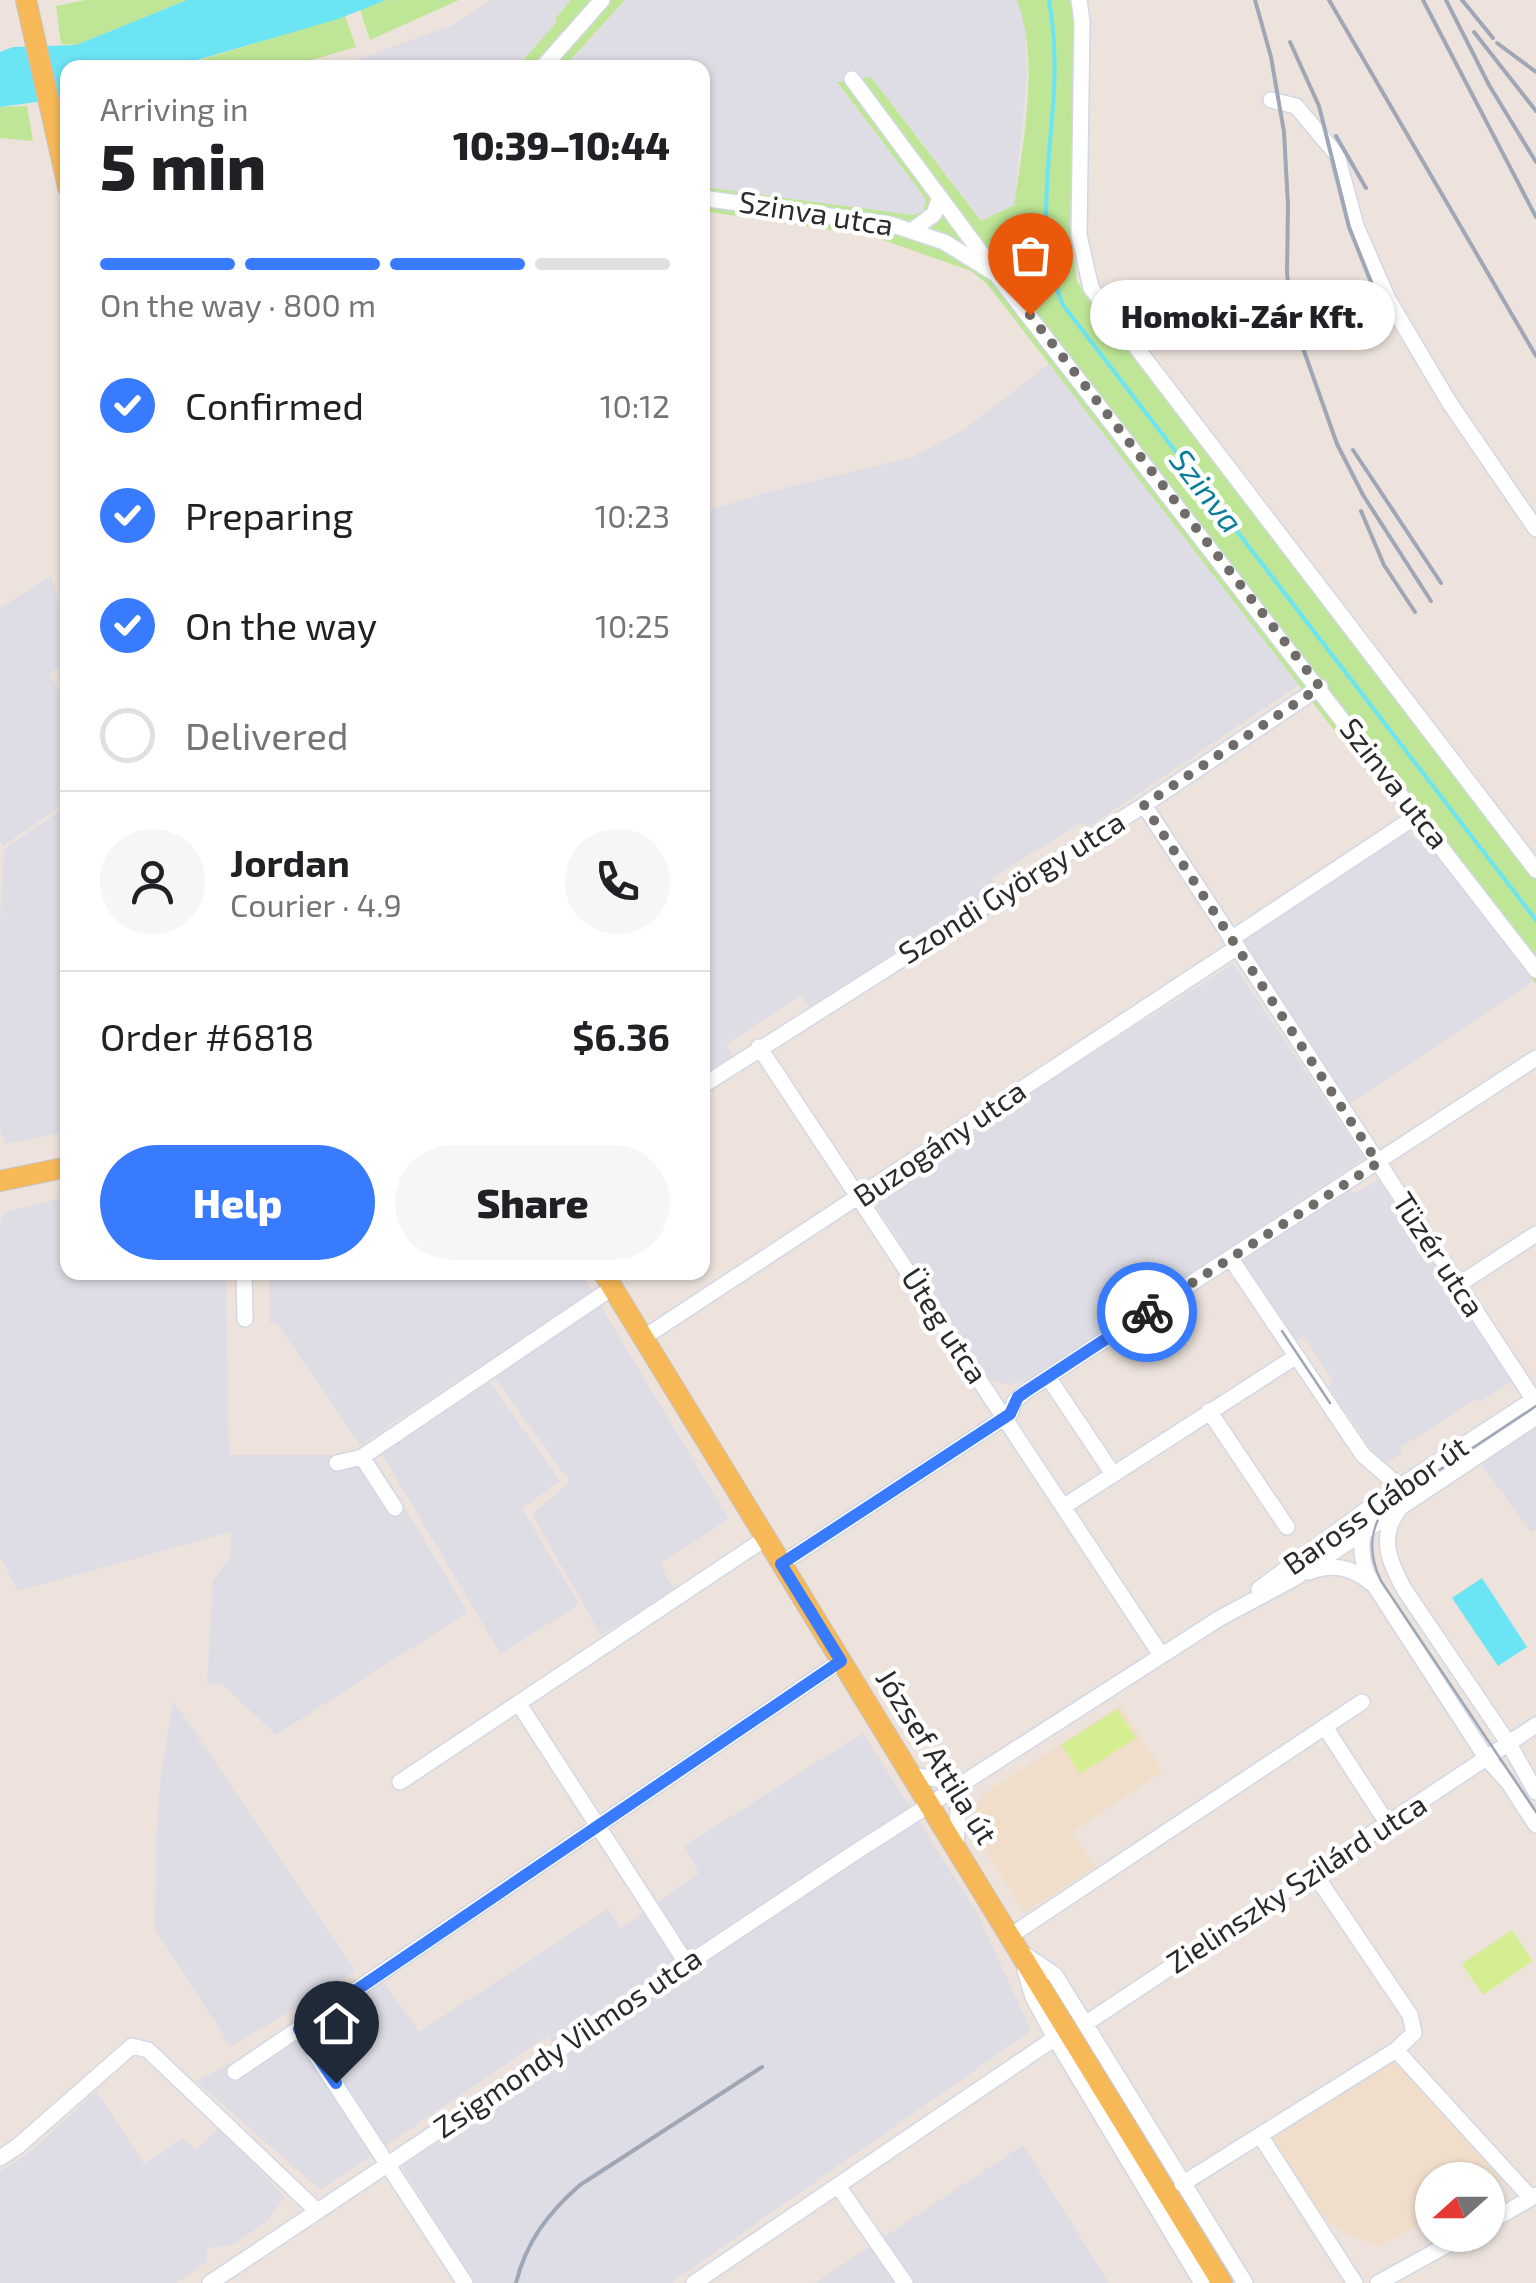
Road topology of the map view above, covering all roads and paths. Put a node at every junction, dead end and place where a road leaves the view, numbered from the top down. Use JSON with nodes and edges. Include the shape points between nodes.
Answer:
{"nodes":[{"id":1,"x":602,"y":0,"type":"edge"},
{"id":2,"x":1079,"y":0,"type":"edge"},
{"id":3,"x":28,"y":7,"type":"edge"},
{"id":4,"x":549,"y":60,"type":"edge"},
{"id":5,"x":852,"y":79,"type":"dead end"},
{"id":6,"x":1271,"y":100,"type":"dead end"},
{"id":7,"x":60,"y":156,"type":"edge"},
{"id":8,"x":940,"y":197,"type":"junction"},
{"id":9,"x":710,"y":199,"type":"edge"},
{"id":10,"x":912,"y":230,"type":"junction"},
{"id":11,"x":996,"y":274,"type":"junction"},
{"id":12,"x":1536,"y":529,"type":"edge"},
{"id":13,"x":1320,"y":687,"type":"junction"},
{"id":14,"x":1144,"y":805,"type":"junction"},
{"id":15,"x":1418,"y":815,"type":"junction"},
{"id":16,"x":1536,"y":870,"type":"edge"},
{"id":17,"x":1234,"y":943,"type":"junction"},
{"id":18,"x":1536,"y":970,"type":"edge"},
{"id":19,"x":759,"y":1047,"type":"junction"},
{"id":20,"x":1536,"y":1058,"type":"edge"},
{"id":21,"x":710,"y":1081,"type":"edge"},
{"id":22,"x":1378,"y":1163,"type":"junction"},
{"id":23,"x":60,"y":1168,"type":"edge"},
{"id":24,"x":0,"y":1181,"type":"edge"},
{"id":25,"x":859,"y":1198,"type":"junction"},
{"id":26,"x":1536,"y":1234,"type":"edge"},
{"id":27,"x":1231,"y":1259,"type":"junction"},
{"id":28,"x":244,"y":1280,"type":"edge"},
{"id":29,"x":608,"y":1280,"type":"edge"},
{"id":30,"x":1458,"y":1285,"type":"junction"},
{"id":31,"x":245,"y":1319,"type":"dead end"},
{"id":32,"x":643,"y":1338,"type":"junction"},
{"id":33,"x":1295,"y":1356,"type":"junction"},
{"id":34,"x":974,"y":1371,"type":"junction"},
{"id":35,"x":1042,"y":1380,"type":"junction"},
{"id":36,"x":1535,"y":1400,"type":"edge"},
{"id":37,"x":1209,"y":1412,"type":"junction"},
{"id":38,"x":1536,"y":1417,"type":"edge"},
{"id":39,"x":1004,"y":1418,"type":"junction"},
{"id":40,"x":362,"y":1457,"type":"junction"},
{"id":41,"x":337,"y":1462,"type":"dead end"},
{"id":42,"x":1113,"y":1474,"type":"junction"},
{"id":43,"x":1399,"y":1486,"type":"junction"},
{"id":44,"x":1382,"y":1498,"type":"junction"},
{"id":45,"x":1404,"y":1504,"type":"junction"},
{"id":46,"x":1063,"y":1507,"type":"junction"},
{"id":47,"x":395,"y":1508,"type":"dead end"},
{"id":48,"x":1288,"y":1527,"type":"dead end"},
{"id":49,"x":766,"y":1538,"type":"junction"},
{"id":50,"x":1356,"y":1541,"type":"junction"},
{"id":51,"x":1314,"y":1548,"type":"junction"},
{"id":52,"x":781,"y":1564,"type":"junction"},
{"id":53,"x":1296,"y":1577,"type":"junction"},
{"id":54,"x":1372,"y":1584,"type":"junction"},
{"id":55,"x":1404,"y":1589,"type":"junction"},
{"id":56,"x":1220,"y":1618,"type":"junction"},
{"id":57,"x":1162,"y":1655,"type":"junction"},
{"id":58,"x":841,"y":1661,"type":"junction"},
{"id":59,"x":1362,"y":1702,"type":"dead end"},
{"id":60,"x":519,"y":1704,"type":"junction"},
{"id":61,"x":1536,"y":1725,"type":"edge"},
{"id":62,"x":1324,"y":1727,"type":"junction"},
{"id":63,"x":1509,"y":1744,"type":"junction"},
{"id":64,"x":1488,"y":1759,"type":"junction"},
{"id":65,"x":910,"y":1775,"type":"junction"},
{"id":66,"x":400,"y":1782,"type":"dead end"},
{"id":67,"x":966,"y":1783,"type":"junction"},
{"id":68,"x":1536,"y":1792,"type":"edge"},
{"id":69,"x":930,"y":1807,"type":"junction"},
{"id":70,"x":1387,"y":1823,"type":"junction"},
{"id":71,"x":1536,"y":1825,"type":"edge"},
{"id":72,"x":598,"y":1826,"type":"junction"},
{"id":73,"x":956,"y":1848,"type":"junction"},
{"id":74,"x":1314,"y":1873,"type":"junction"},
{"id":75,"x":1015,"y":1944,"type":"junction"},
{"id":76,"x":687,"y":1964,"type":"junction"},
{"id":77,"x":1085,"y":2024,"type":"junction"},
{"id":78,"x":299,"y":2029,"type":"junction"},
{"id":79,"x":1055,"y":2038,"type":"junction"},
{"id":80,"x":1396,"y":2050,"type":"junction"},
{"id":81,"x":235,"y":2072,"type":"dead end"},
{"id":82,"x":1261,"y":2137,"type":"junction"},
{"id":83,"x":0,"y":2158,"type":"edge"},
{"id":84,"x":388,"y":2162,"type":"junction"},
{"id":85,"x":1182,"y":2184,"type":"junction"},
{"id":86,"x":838,"y":2186,"type":"junction"},
{"id":87,"x":1533,"y":2197,"type":"edge"},
{"id":88,"x":317,"y":2211,"type":"junction"},
{"id":89,"x":1505,"y":2213,"type":"edge"},
{"id":90,"x":1434,"y":2252,"type":"edge"},
{"id":91,"x":1214,"y":2280,"type":"edge"},
{"id":92,"x":210,"y":2283,"type":"edge"},
{"id":93,"x":464,"y":2283,"type":"edge"},
{"id":94,"x":694,"y":2283,"type":"edge"},
{"id":95,"x":905,"y":2283,"type":"edge"},
{"id":96,"x":1245,"y":2283,"type":"edge"},
{"id":97,"x":1354,"y":2283,"type":"edge"},
{"id":98,"x":1378,"y":2283,"type":"edge"}],
"edges":[{"from":1,"to":4,"type":"street"},
{"from":2,"to":16,"type":"street","name":"Szinva utca","via":[[1079,235],[1097,298]]},
{"from":3,"to":7,"type":"main road"},
{"from":5,"to":8,"type":"street"},
{"from":6,"to":12,"type":"street","via":[[1296,106],[1337,155],[1360,238],[1388,300]]},
{"from":8,"to":10,"type":"street","via":[[934,214]]},
{"from":8,"to":11,"type":"street"},
{"from":9,"to":10,"type":"street","name":"Szinva utca"},
{"from":10,"to":11,"type":"street","name":"Szinva utca"},
{"from":11,"to":13,"type":"street","name":"Szinva utca"},
{"from":13,"to":14,"type":"street","name":"Szondi György utca"},
{"from":13,"to":15,"type":"street","name":"Szinva utca"},
{"from":14,"to":17,"type":"street","name":"Tüzér utca"},
{"from":14,"to":19,"type":"street","name":"Szondi György utca"},
{"from":15,"to":17,"type":"street","name":"Buzogány utca"},
{"from":15,"to":18,"type":"street","name":"Szinva utca"},
{"from":17,"to":22,"type":"street","name":"Tüzér utca"},
{"from":17,"to":25,"type":"street","name":"Buzogány utca"},
{"from":19,"to":21,"type":"street","name":"Szondi György utca"},
{"from":19,"to":25,"type":"street","name":"Üteg utca"},
{"from":20,"to":22,"type":"street"},
{"from":22,"to":27,"type":"street"},
{"from":22,"to":30,"type":"street","name":"Tüzér utca"},
{"from":23,"to":24,"type":"main road"},
{"from":25,"to":32,"type":"street","name":"Buzogány utca"},
{"from":25,"to":34,"type":"street","name":"Üteg utca"},
{"from":26,"to":30,"type":"street"},
{"from":27,"to":33,"type":"street"},
{"from":27,"to":35,"type":"street"},
{"from":28,"to":31,"type":"street"},
{"from":29,"to":32,"type":"main road","name":"József Attila út"},
{"from":29,"to":40,"type":"street"},
{"from":30,"to":36,"type":"street","name":"Tüzér utca"},
{"from":32,"to":49,"type":"main road","name":"József Attila út"},
{"from":33,"to":37,"type":"street"},
{"from":33,"to":43,"type":"street","via":[[1363,1456]]},
{"from":34,"to":35,"type":"street","via":[[1006,1390]]},
{"from":34,"to":39,"type":"street","name":"Üteg utca"},
{"from":35,"to":39,"type":"street"},
{"from":35,"to":42,"type":"street"},
{"from":36,"to":43,"type":"street","name":"Baross Gábor út"},
{"from":37,"to":42,"type":"street"},
{"from":37,"to":48,"type":"street"},
{"from":38,"to":45,"type":"street","name":"Baross Gábor út"},
{"from":39,"to":46,"type":"street","name":"Üteg utca"},
{"from":39,"to":52,"type":"street"},
{"from":40,"to":41,"type":"street"},
{"from":40,"to":47,"type":"street"},
{"from":42,"to":46,"type":"street"},
{"from":43,"to":44,"type":"street","name":"Baross Gábor út"},
{"from":44,"to":50,"type":"street"},
{"from":44,"to":51,"type":"street","name":"Baross Gábor út"},
{"from":45,"to":50,"type":"street","name":"Baross Gábor út"},
{"from":45,"to":55,"type":"street","via":[[1387,1540]]},
{"from":46,"to":57,"type":"street","name":"Üteg utca"},
{"from":49,"to":52,"type":"main road","name":"József Attila út"},
{"from":49,"to":60,"type":"street"},
{"from":50,"to":51,"type":"street"},
{"from":50,"to":53,"type":"street","name":"Baross Gábor út"},
{"from":50,"to":54,"type":"street"},
{"from":50,"to":55,"type":"street"},
{"from":51,"to":56,"type":"street","name":"Baross Gábor út"},
{"from":52,"to":58,"type":"main road","name":"József Attila út"},
{"from":53,"to":54,"type":"street","via":[[1337,1567]]},
{"from":53,"to":56,"type":"street","name":"Baross Gábor út"},
{"from":54,"to":64,"type":"street"},
{"from":55,"to":63,"type":"street"},
{"from":56,"to":57,"type":"street","name":"Baross Gábor út"},
{"from":57,"to":67,"type":"street","name":"Baross Gábor út"},
{"from":58,"to":65,"type":"main road","name":"József Attila út"},
{"from":58,"to":72,"type":"street"},
{"from":59,"to":62,"type":"street"},
{"from":60,"to":66,"type":"street"},
{"from":60,"to":72,"type":"street"},
{"from":61,"to":63,"type":"street","name":"Zielinszky Szilárd utca"},
{"from":62,"to":70,"type":"street"},
{"from":62,"to":75,"type":"street"},
{"from":63,"to":64,"type":"street","name":"Zielinszky Szilárd utca"},
{"from":63,"to":68,"type":"street"},
{"from":64,"to":70,"type":"street","name":"Zielinszky Szilárd utca"},
{"from":64,"to":71,"type":"street"},
{"from":65,"to":67,"type":"street"},
{"from":65,"to":69,"type":"main road","name":"József Attila út"},
{"from":67,"to":69,"type":"street","name":"Baross Gábor út"},
{"from":67,"to":73,"type":"street"},
{"from":69,"to":73,"type":"main road","name":"József Attila út"},
{"from":69,"to":76,"type":"street","name":"Zsigmondy Vilmos utca"},
{"from":70,"to":74,"type":"street","name":"Zielinszky Szilárd utca"},
{"from":72,"to":76,"type":"street"},
{"from":72,"to":78,"type":"street"},
{"from":73,"to":75,"type":"main road","name":"József Attila út"},
{"from":74,"to":77,"type":"street","name":"Zielinszky Szilárd utca"},
{"from":74,"to":80,"type":"street","via":[[1410,2015],[1414,2033]]},
{"from":75,"to":77,"type":"street","via":[[1055,1975]]},
{"from":75,"to":79,"type":"street","via":[[1032,1997]]},
{"from":75,"to":91,"type":"main road","name":"József Attila út"},
{"from":76,"to":84,"type":"street","name":"Zsigmondy Vilmos utca"},
{"from":77,"to":85,"type":"street"},
{"from":78,"to":81,"type":"street"},
{"from":78,"to":84,"type":"street"},
{"from":79,"to":86,"type":"street"},
{"from":79,"to":91,"type":"street"},
{"from":80,"to":82,"type":"street"},
{"from":80,"to":87,"type":"street"},
{"from":82,"to":85,"type":"street"},
{"from":82,"to":97,"type":"street"},
{"from":83,"to":88,"type":"street","via":[[138,2046]]},
{"from":84,"to":88,"type":"street","name":"Zsigmondy Vilmos utca"},
{"from":84,"to":93,"type":"street"},
{"from":85,"to":96,"type":"street"},
{"from":86,"to":94,"type":"street"},
{"from":86,"to":95,"type":"street"},
{"from":87,"to":89,"type":"street"},
{"from":88,"to":92,"type":"street","name":"Zsigmondy Vilmos utca"},
{"from":90,"to":98,"type":"street"}]}
